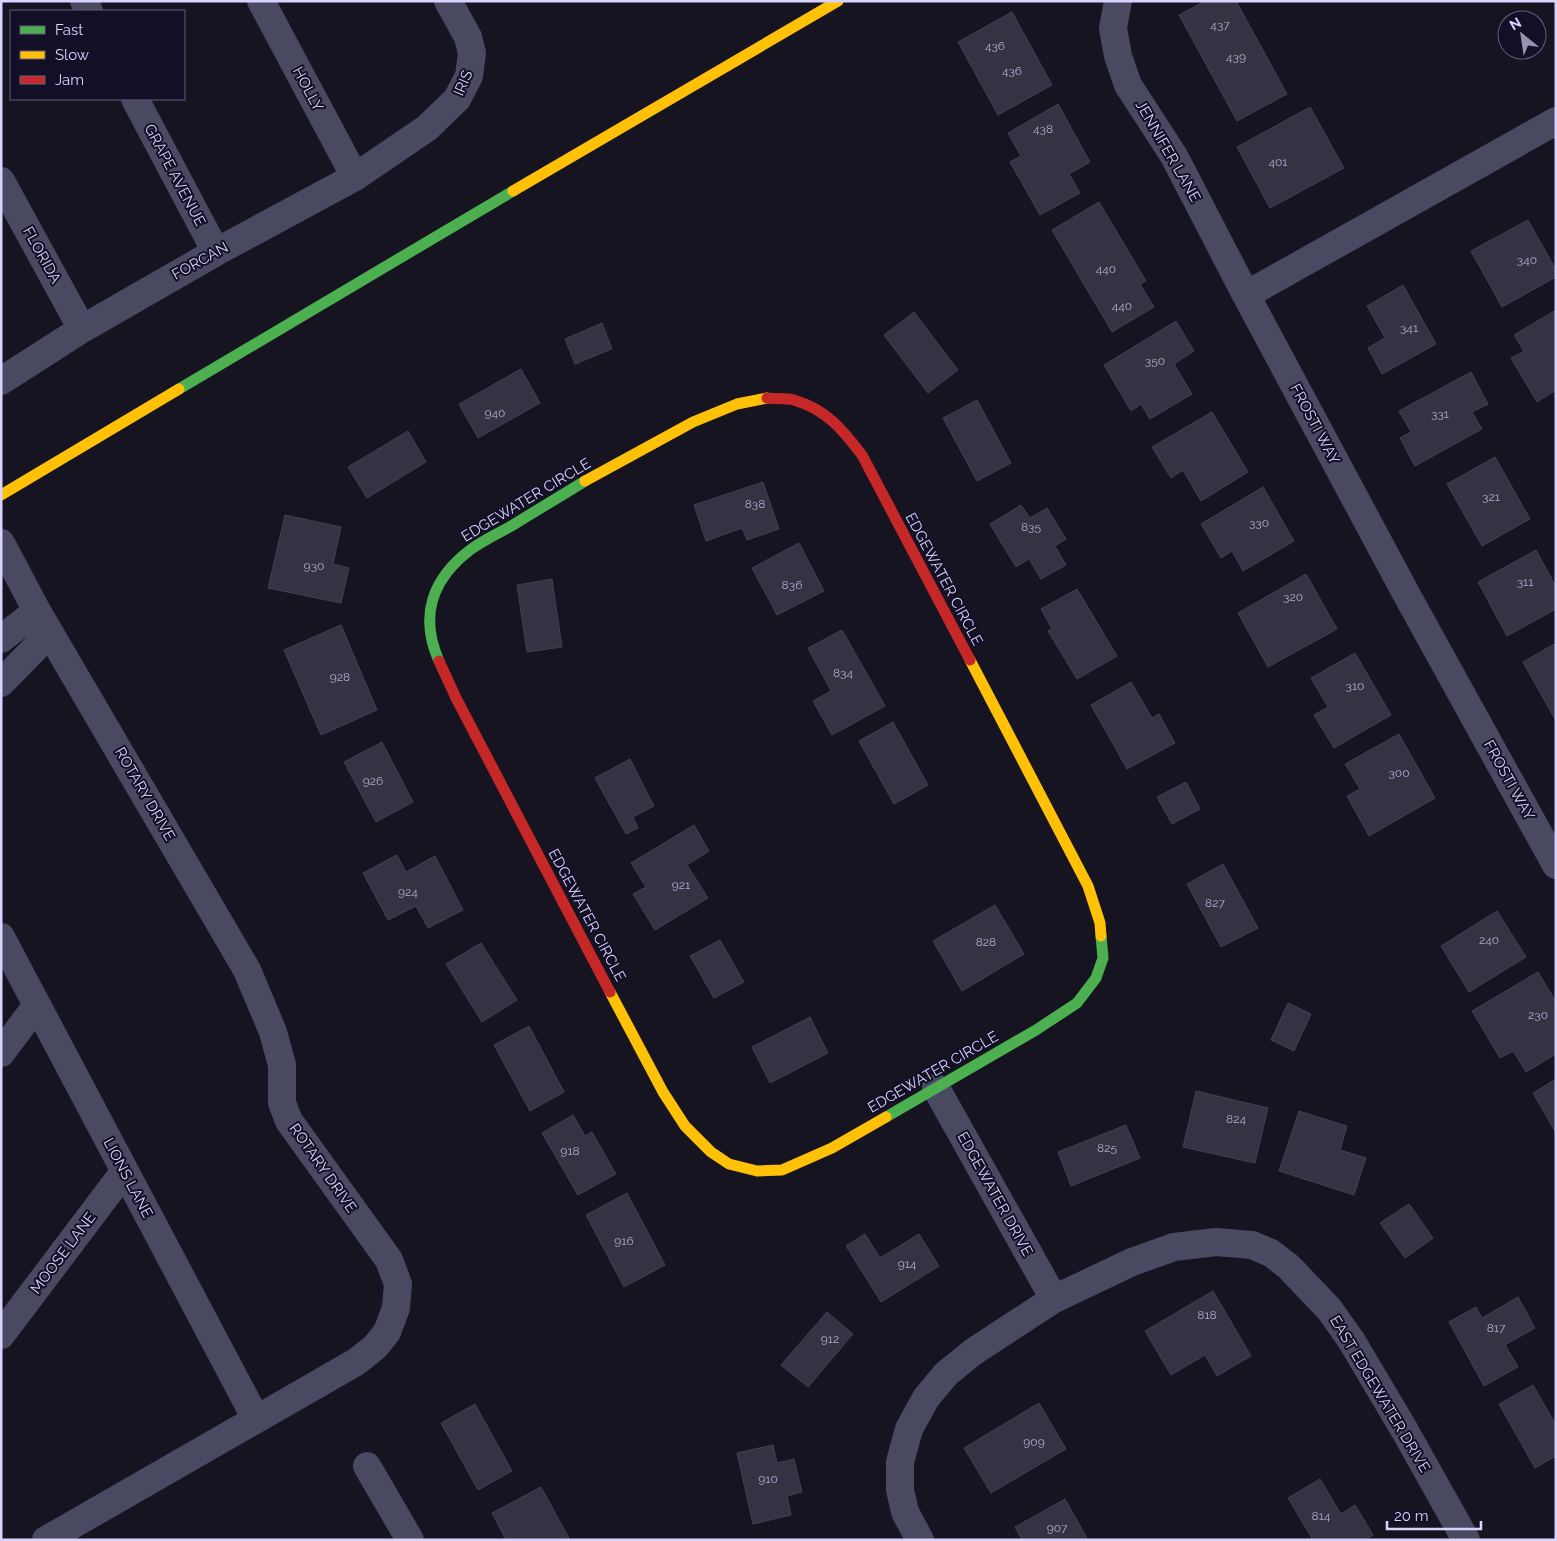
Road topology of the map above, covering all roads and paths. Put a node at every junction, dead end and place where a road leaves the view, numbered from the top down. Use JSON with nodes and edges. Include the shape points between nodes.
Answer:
{"nodes":[{"id":1,"x":261,"y":1,"type":"edge"},
{"id":2,"x":448,"y":1,"type":"edge"},
{"id":3,"x":838,"y":1,"type":"edge"},
{"id":4,"x":1118,"y":1,"type":"edge"},
{"id":5,"x":136,"y":100,"type":"edge"},
{"id":6,"x":1556,"y":120,"type":"edge"},
{"id":7,"x":402,"y":146,"type":"joint"},
{"id":8,"x":355,"y":178,"type":"junction"},
{"id":9,"x":1,"y":181,"type":"edge"},
{"id":10,"x":216,"y":252,"type":"junction"},
{"id":11,"x":1246,"y":295,"type":"junction"},
{"id":12,"x":82,"y":329,"type":"junction"},
{"id":13,"x":1,"y":381,"type":"edge"},
{"id":14,"x":1,"y":494,"type":"edge"},
{"id":15,"x":1,"y":543,"type":"edge"},
{"id":16,"x":44,"y":622,"type":"junction"},
{"id":17,"x":1,"y":639,"type":"edge"},
{"id":18,"x":1,"y":683,"type":"edge"},
{"id":19,"x":1556,"y":865,"type":"edge"},
{"id":20,"x":1,"y":937,"type":"edge"},
{"id":21,"x":37,"y":1005,"type":"junction"},
{"id":22,"x":1,"y":1053,"type":"edge"},
{"id":23,"x":936,"y":1088,"type":"junction"},
{"id":24,"x":124,"y":1172,"type":"junction"},
{"id":25,"x":1054,"y":1299,"type":"junction"},
{"id":26,"x":1,"y":1335,"type":"edge"},
{"id":27,"x":256,"y":1420,"type":"junction"},
{"id":28,"x":367,"y":1466,"type":"dead end"},
{"id":29,"x":46,"y":1540,"type":"edge"},
{"id":30,"x":410,"y":1540,"type":"edge"},
{"id":31,"x":920,"y":1540,"type":"edge"},
{"id":32,"x":1466,"y":1540,"type":"edge"}],
"edges":[{"from":1,"to":8,"type":"street","name":"HOLLY"},
{"from":2,"to":7,"type":"street","name":"IRIS","via":[[468,37],[472,53],[469,76],[458,99]]},
{"from":3,"to":14,"type":"street"},
{"from":4,"to":11,"type":"street","name":"JENNIFER LANE","via":[[1113,28],[1128,84],[1174,156]]},
{"from":5,"to":10,"type":"street","name":"GRAPE AVENUE"},
{"from":6,"to":11,"type":"street"},
{"from":7,"to":8,"type":"street","name":"FORCAN"},
{"from":8,"to":10,"type":"street","name":"FORCAN"},
{"from":9,"to":12,"type":"street","name":"FLORIDA"},
{"from":10,"to":12,"type":"street","name":"FORCAN"},
{"from":11,"to":19,"type":"street","name":"FROSTI WAY"},
{"from":12,"to":13,"type":"street","name":"FORCAN"},
{"from":15,"to":16,"type":"street","name":"ROTARY DRIVE"},
{"from":16,"to":17,"type":"street"},
{"from":16,"to":18,"type":"street"},
{"from":16,"to":27,"type":"street","name":"ROTARY DRIVE","via":[[247,970],[273,1032],[282,1065],[282,1103],[289,1122],[389,1260],[398,1284],[396,1308],[387,1332],[375,1347],[356,1362]]},
{"from":20,"to":21,"type":"street","name":"LIONS LANE"},
{"from":21,"to":22,"type":"street"},
{"from":21,"to":24,"type":"street","name":"LIONS LANE"},
{"from":23,"to":23,"type":"street","name":"EDGEWATER CIRCLE","via":[[832,1148],[782,1170],[757,1171],[738,1167],[711,1152],[685,1126],[663,1092],[456,698],[432,645],[429,618],[434,592],[446,573],[470,550],[693,422],[737,404],[767,398],[792,400],[820,411],[840,427],[862,455],[1088,886],[1100,923],[1103,958],[1096,978],[1077,1003]]},
{"from":23,"to":25,"type":"street","name":"EDGEWATER DRIVE"},
{"from":24,"to":26,"type":"street","name":"MOOSE LANE"},
{"from":24,"to":27,"type":"street","name":"LIONS LANE"},
{"from":25,"to":31,"type":"street","name":"EAST EDGEWATER DRIVE","via":[[973,1352],[946,1374],[926,1398],[909,1429],[900,1462],[900,1490],[905,1512]]},
{"from":25,"to":32,"type":"street","name":"EAST EDGEWATER DRIVE","via":[[1132,1262],[1174,1247],[1216,1242],[1252,1245],[1271,1253],[1289,1266],[1329,1309],[1351,1340]]},
{"from":27,"to":29,"type":"street","name":"ROTARY DRIVE"},
{"from":28,"to":30,"type":"street"}]}
